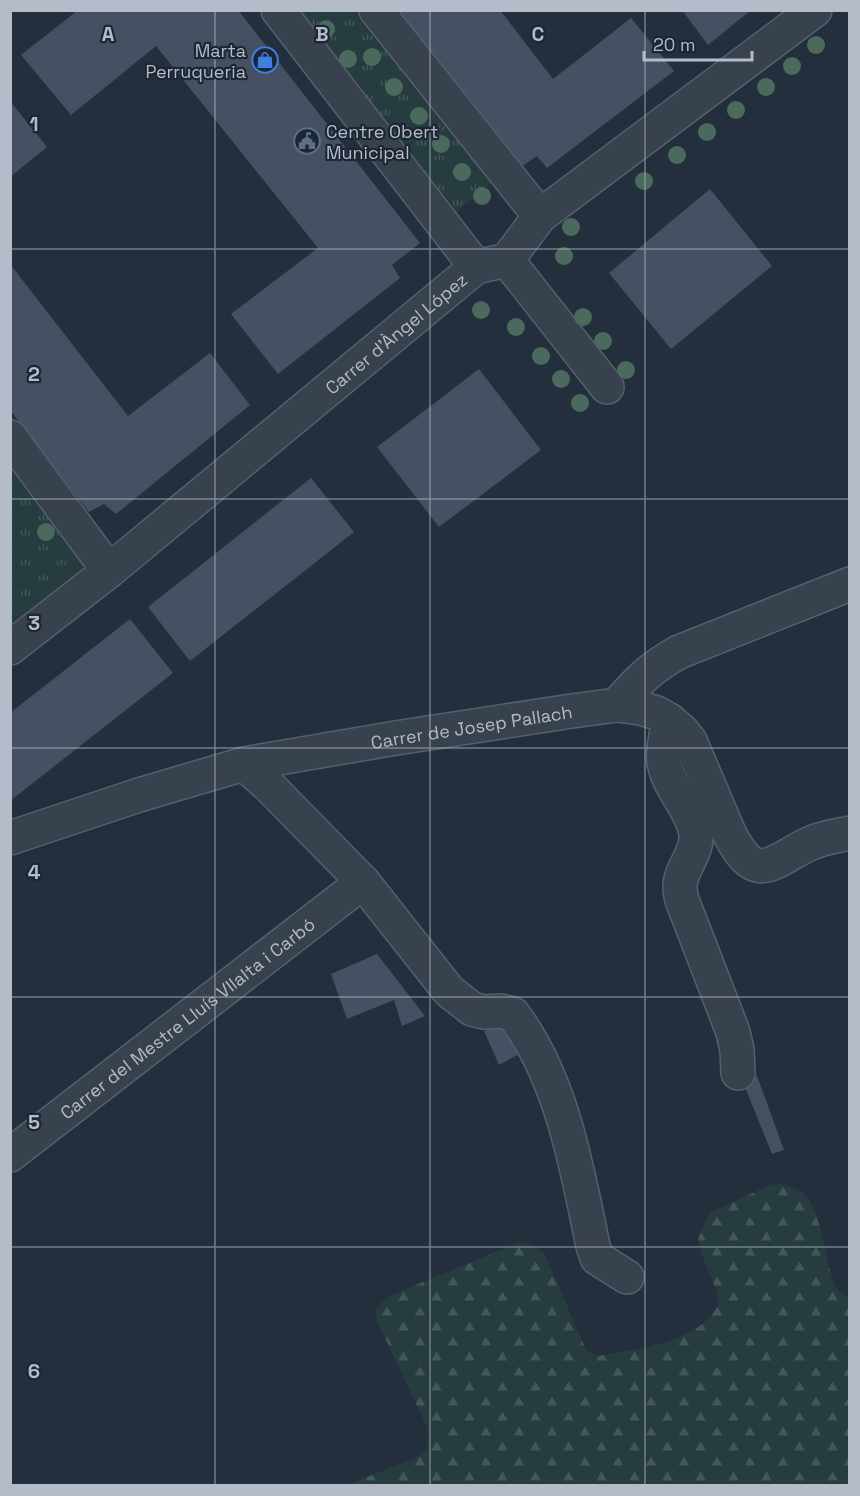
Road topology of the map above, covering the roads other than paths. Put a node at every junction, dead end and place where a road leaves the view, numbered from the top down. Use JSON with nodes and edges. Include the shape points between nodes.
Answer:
{"nodes":[{"id":1,"x":278,"y":10,"type":"edge"},
{"id":2,"x":376,"y":10,"type":"edge"},
{"id":3,"x":815,"y":10,"type":"edge"},
{"id":4,"x":540,"y":216,"type":"junction"},
{"id":5,"x":507,"y":260,"type":"junction"},
{"id":6,"x":476,"y":267,"type":"junction"},
{"id":7,"x":607,"y":387,"type":"dead end"},
{"id":8,"x":10,"y":437,"type":"edge"},
{"id":9,"x":109,"y":571,"type":"junction"},
{"id":10,"x":849,"y":584,"type":"edge"},
{"id":11,"x":10,"y":648,"type":"edge"},
{"id":12,"x":617,"y":705,"type":"junction"},
{"id":13,"x":669,"y":720,"type":"junction"},
{"id":14,"x":244,"y":764,"type":"junction"},
{"id":15,"x":849,"y":833,"type":"edge"},
{"id":16,"x":10,"y":838,"type":"edge"},
{"id":17,"x":363,"y":882,"type":"junction"},
{"id":18,"x":738,"y":1073,"type":"dead end"},
{"id":19,"x":10,"y":1155,"type":"edge"},
{"id":20,"x":627,"y":1276,"type":"dead end"}],
"edges":[{"from":1,"to":6,"type":"street"},
{"from":2,"to":4,"type":"street"},
{"from":3,"to":4,"type":"street"},
{"from":4,"to":5,"type":"street"},
{"from":5,"to":6,"type":"street","name":"Carrer d'Àngel López"},
{"from":5,"to":7,"type":"street"},
{"from":6,"to":9,"type":"street","name":"Carrer d'Àngel López"},
{"from":8,"to":9,"type":"street"},
{"from":9,"to":11,"type":"street","name":"Carrer d'Àngel López"},
{"from":10,"to":12,"type":"street","via":[[679,652],[643,675]]},
{"from":12,"to":13,"type":"street","name":"Carrer de Josep Pallach","via":[[657,713]]},
{"from":12,"to":14,"type":"street","name":"Carrer de Josep Pallach"},
{"from":13,"to":15,"type":"street","name":"Carrer de Josep Pallach","via":[[690,741],[730,835],[747,860],[760,867],[770,865],[809,844]]},
{"from":13,"to":18,"type":"street","via":[[664,762],[694,824],[696,837],[682,875],[682,900],[733,1032]]},
{"from":14,"to":16,"type":"street","name":"Carrer de Josep Pallach"},
{"from":14,"to":17,"type":"street"},
{"from":17,"to":19,"type":"street","name":"Carrer del Mestre Lluís VIlalta i Carbó"},
{"from":17,"to":20,"type":"street","via":[[449,991],[472,1009],[513,1014],[522,1025],[557,1101],[576,1162],[597,1258]]}]}
